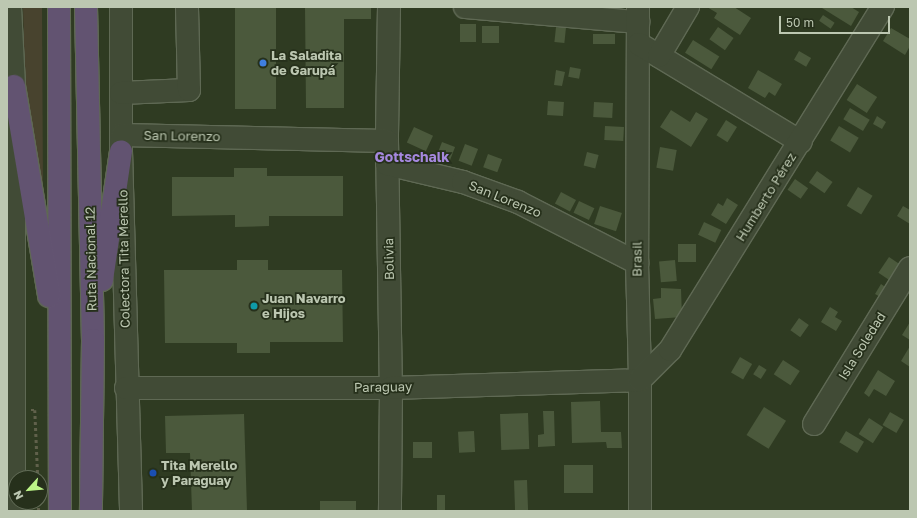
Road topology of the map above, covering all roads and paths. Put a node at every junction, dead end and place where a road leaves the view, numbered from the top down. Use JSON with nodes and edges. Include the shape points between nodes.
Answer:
{"nodes":[{"id":1,"x":10,"y":7,"type":"edge"},
{"id":2,"x":59,"y":7,"type":"edge"},
{"id":3,"x":86,"y":7,"type":"edge"},
{"id":4,"x":121,"y":7,"type":"edge"},
{"id":5,"x":187,"y":7,"type":"edge"},
{"id":6,"x":389,"y":7,"type":"edge"},
{"id":7,"x":465,"y":7,"type":"edge"},
{"id":8,"x":688,"y":7,"type":"edge"},
{"id":9,"x":884,"y":7,"type":"edge"},
{"id":10,"x":638,"y":14,"type":"edge"},
{"id":11,"x":639,"y":44,"type":"junction"},
{"id":12,"x":659,"y":56,"type":"junction"},
{"id":13,"x":10,"y":79,"type":"edge"},
{"id":14,"x":121,"y":93,"type":"junction"},
{"id":15,"x":387,"y":141,"type":"junction"},
{"id":16,"x":800,"y":142,"type":"junction"},
{"id":17,"x":121,"y":143,"type":"junction"},
{"id":18,"x":387,"y":164,"type":"junction"},
{"id":19,"x":637,"y":263,"type":"junction"},
{"id":20,"x":910,"y":268,"type":"edge"},
{"id":21,"x":93,"y":340,"type":"junction"},
{"id":22,"x":59,"y":357,"type":"junction"},
{"id":23,"x":640,"y":380,"type":"junction"},
{"id":24,"x":126,"y":388,"type":"junction"},
{"id":25,"x":391,"y":388,"type":"junction"},
{"id":26,"x":814,"y":424,"type":"dead end"},
{"id":27,"x":10,"y":436,"type":"edge"},
{"id":28,"x":14,"y":511,"type":"edge"},
{"id":29,"x":60,"y":511,"type":"edge"},
{"id":30,"x":91,"y":511,"type":"edge"},
{"id":31,"x":131,"y":511,"type":"edge"},
{"id":32,"x":390,"y":511,"type":"edge"},
{"id":33,"x":640,"y":511,"type":"edge"}],
"edges":[{"from":1,"to":13,"type":"street"},
{"from":2,"to":22,"type":"highway"},
{"from":3,"to":21,"type":"highway","name":"Ruta Nacional 12"},
{"from":4,"to":14,"type":"street","name":"Colectora Tita Merello"},
{"from":5,"to":14,"type":"street","via":[[189,90]]},
{"from":6,"to":15,"type":"street","name":"Bolivia"},
{"from":7,"to":10,"type":"street"},
{"from":8,"to":12,"type":"street"},
{"from":9,"to":16,"type":"street","name":"Humberto Pérez"},
{"from":10,"to":11,"type":"street","name":"Brasil"},
{"from":11,"to":12,"type":"street"},
{"from":11,"to":19,"type":"street","name":"Brasil"},
{"from":12,"to":16,"type":"street"},
{"from":13,"to":22,"type":"highway"},
{"from":13,"to":27,"type":"street"},
{"from":14,"to":17,"type":"street","name":"Colectora Tita Merello"},
{"from":15,"to":17,"type":"street","name":"San Lorenzo"},
{"from":15,"to":18,"type":"street","name":"Bolivia"},
{"from":16,"to":23,"type":"street","name":"Humberto Pérez","via":[[670,350]]},
{"from":17,"to":21,"type":"highway"},
{"from":17,"to":24,"type":"street","name":"Colectora Tita Merello"},
{"from":18,"to":19,"type":"street","name":"San Lorenzo","via":[[463,182],[518,202]]},
{"from":18,"to":25,"type":"street","name":"Bolivia"},
{"from":19,"to":23,"type":"street","name":"Brasil"},
{"from":20,"to":26,"type":"street","name":"Isla Soledad"},
{"from":21,"to":30,"type":"highway","name":"Ruta Nacional 12"},
{"from":22,"to":29,"type":"highway"},
{"from":23,"to":25,"type":"street","name":"Paraguay"},
{"from":23,"to":33,"type":"street","name":"Brasil"},
{"from":24,"to":25,"type":"street","name":"Paraguay"},
{"from":24,"to":31,"type":"street","name":"Colectora Tita Merello"},
{"from":25,"to":32,"type":"street","name":"Bolivia"},
{"from":27,"to":28,"type":"street"}]}
